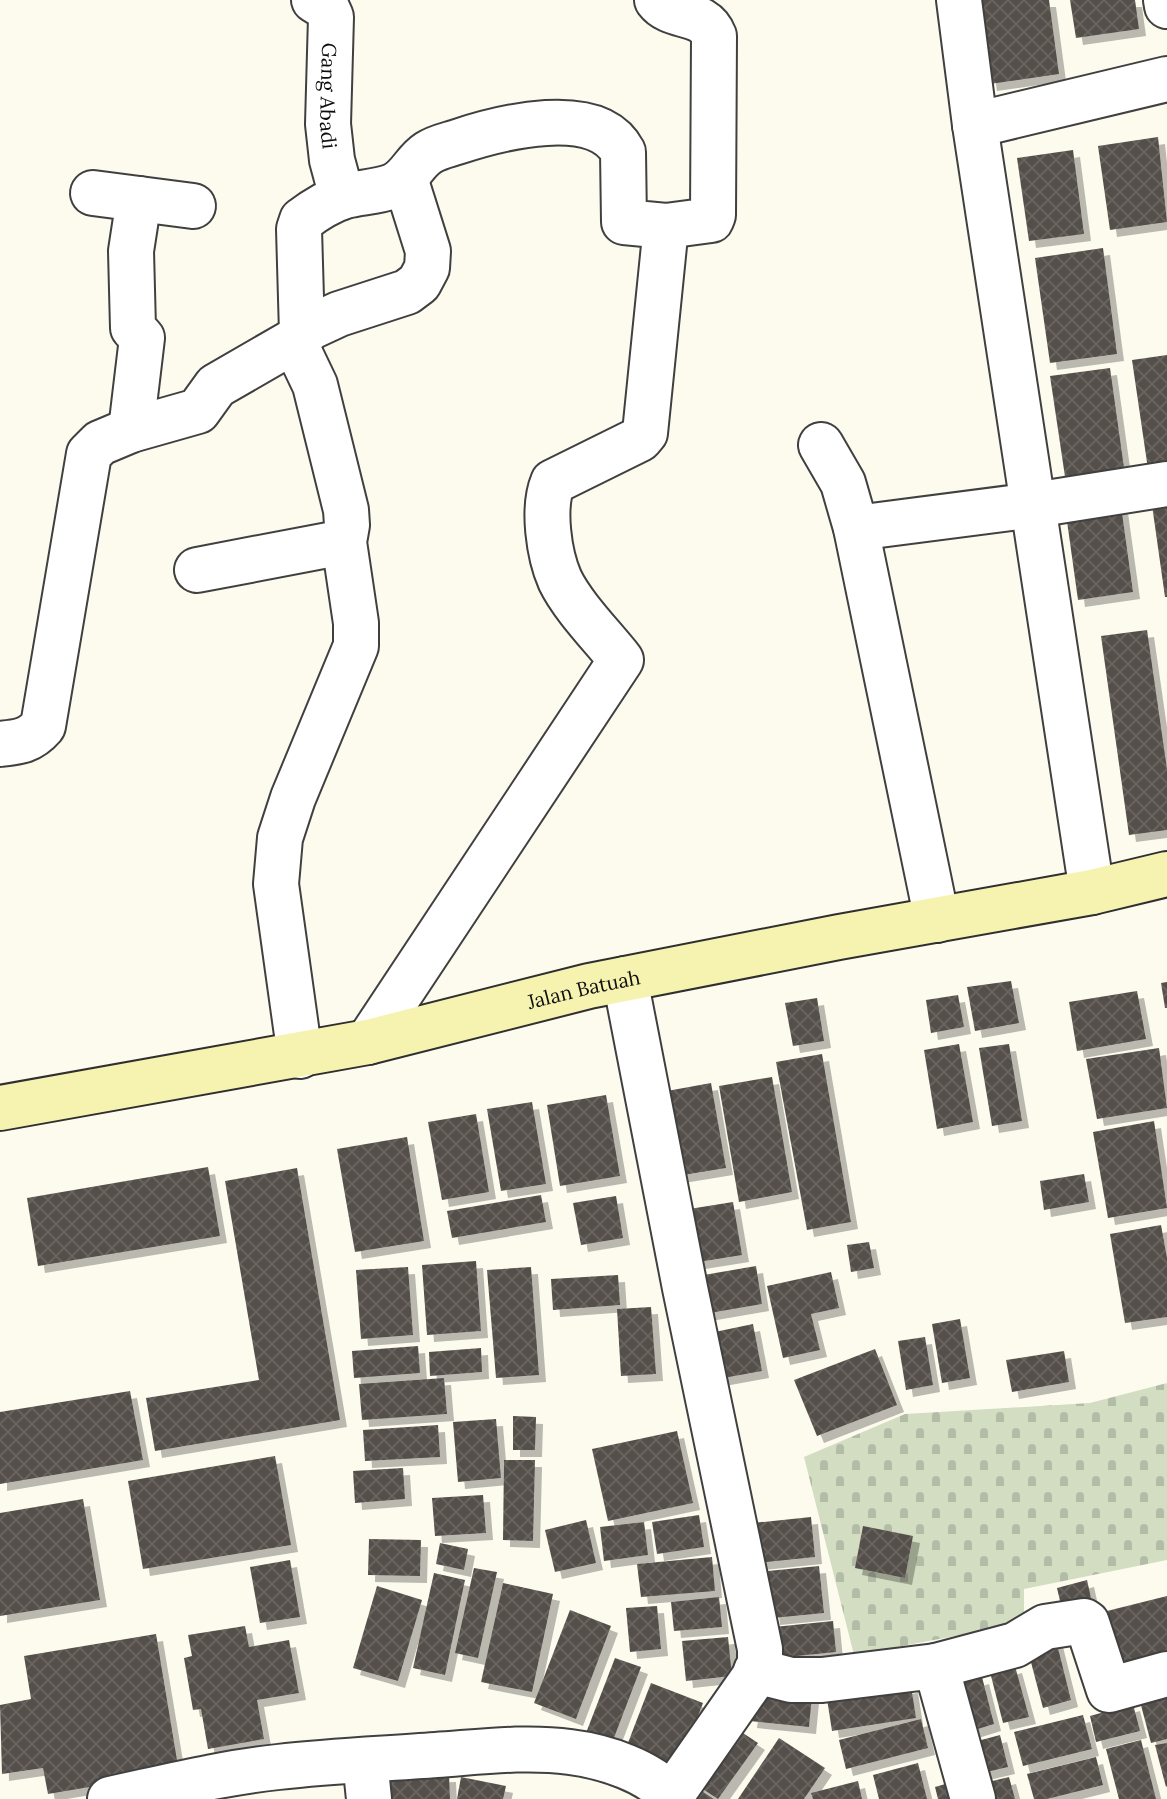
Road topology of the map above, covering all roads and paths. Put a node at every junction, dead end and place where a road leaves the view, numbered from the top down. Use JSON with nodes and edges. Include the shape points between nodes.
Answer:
{"nodes":[{"id":1,"x":314,"y":0,"type":"edge"},
{"id":2,"x":657,"y":0,"type":"edge"},
{"id":3,"x":959,"y":0,"type":"edge"},
{"id":4,"x":1166,"y":0,"type":"edge"},
{"id":5,"x":1167,"y":6,"type":"edge"},
{"id":6,"x":1167,"y":79,"type":"edge"},
{"id":7,"x":975,"y":125,"type":"junction"},
{"id":8,"x":405,"y":178,"type":"junction"},
{"id":9,"x":93,"y":193,"type":"dead end"},
{"id":10,"x":342,"y":197,"type":"junction"},
{"id":11,"x":139,"y":199,"type":"junction"},
{"id":12,"x":193,"y":206,"type":"dead end"},
{"id":13,"x":666,"y":226,"type":"junction"},
{"id":14,"x":298,"y":337,"type":"junction"},
{"id":15,"x":131,"y":430,"type":"junction"},
{"id":16,"x":821,"y":445,"type":"dead end"},
{"id":17,"x":1167,"y":484,"type":"edge"},
{"id":18,"x":1034,"y":505,"type":"junction"},
{"id":19,"x":856,"y":528,"type":"junction"},
{"id":20,"x":344,"y":542,"type":"junction"},
{"id":21,"x":197,"y":570,"type":"dead end"},
{"id":22,"x":0,"y":744,"type":"edge"},
{"id":23,"x":1167,"y":874,"type":"edge"},
{"id":24,"x":1092,"y":892,"type":"junction"},
{"id":25,"x":937,"y":920,"type":"junction"},
{"id":26,"x":625,"y":979,"type":"junction"},
{"id":27,"x":368,"y":1042,"type":"junction"},
{"id":28,"x":300,"y":1056,"type":"junction"},
{"id":29,"x":0,"y":1108,"type":"edge"},
{"id":30,"x":936,"y":1666,"type":"junction"},
{"id":31,"x":756,"y":1671,"type":"junction"},
{"id":32,"x":1167,"y":1674,"type":"edge"},
{"id":33,"x":367,"y":1779,"type":"edge"},
{"id":34,"x":672,"y":1798,"type":"edge"},
{"id":35,"x":110,"y":1799,"type":"edge"},
{"id":36,"x":973,"y":1799,"type":"edge"}],
"edges":[{"from":1,"to":10,"type":"street","name":"Gang Abadi","via":[[331,17],[328,124]]},
{"from":2,"to":13,"type":"street","via":[[667,9],[700,18],[714,36],[713,215],[711,220]]},
{"from":3,"to":7,"type":"street"},
{"from":4,"to":5,"type":"street"},
{"from":6,"to":7,"type":"street"},
{"from":7,"to":18,"type":"street"},
{"from":8,"to":10,"type":"street"},
{"from":8,"to":13,"type":"street","via":[[430,151],[473,137],[529,124],[586,126],[605,132],[623,152],[624,222]]},
{"from":8,"to":14,"type":"street","via":[[428,251],[419,283],[407,292],[339,314]]},
{"from":9,"to":11,"type":"street"},
{"from":10,"to":14,"type":"street","via":[[302,220],[299,229]]},
{"from":11,"to":12,"type":"street"},
{"from":11,"to":15,"type":"street","via":[[131,251],[133,328],[142,338]]},
{"from":13,"to":27,"type":"street","via":[[645,433],[553,482],[548,495],[548,530],[560,580],[630,643]]},
{"from":14,"to":15,"type":"street","via":[[216,386],[198,411]]},
{"from":14,"to":20,"type":"street","via":[[346,510]]},
{"from":15,"to":22,"type":"street","via":[[100,443],[89,454],[43,726],[21,742]]},
{"from":16,"to":19,"type":"street","via":[[843,483]]},
{"from":17,"to":18,"type":"street"},
{"from":18,"to":19,"type":"street"},
{"from":18,"to":24,"type":"street"},
{"from":19,"to":25,"type":"street"},
{"from":20,"to":21,"type":"street"},
{"from":20,"to":28,"type":"street","via":[[356,646],[293,798],[280,838],[276,875]]},
{"from":23,"to":24,"type":"street","name":"Jalan Batuah"},
{"from":24,"to":25,"type":"street","name":"Jalan Batuah"},
{"from":25,"to":26,"type":"street","name":"Jalan Batuah"},
{"from":26,"to":27,"type":"street","name":"Jalan Batuah"},
{"from":26,"to":31,"type":"street","via":[[760,1649]]},
{"from":27,"to":28,"type":"street","name":"Jalan Batuah"},
{"from":28,"to":29,"type":"street","name":"Jalan Batuah"},
{"from":30,"to":31,"type":"street","via":[[822,1680],[791,1680]]},
{"from":30,"to":32,"type":"street","via":[[1015,1645],[1045,1627],[1084,1621],[1109,1690]]},
{"from":30,"to":36,"type":"street"},
{"from":31,"to":34,"type":"street"},
{"from":33,"to":34,"type":"street","via":[[524,1750],[571,1752],[631,1770]]},
{"from":33,"to":35,"type":"street","via":[[262,1769]]}]}
